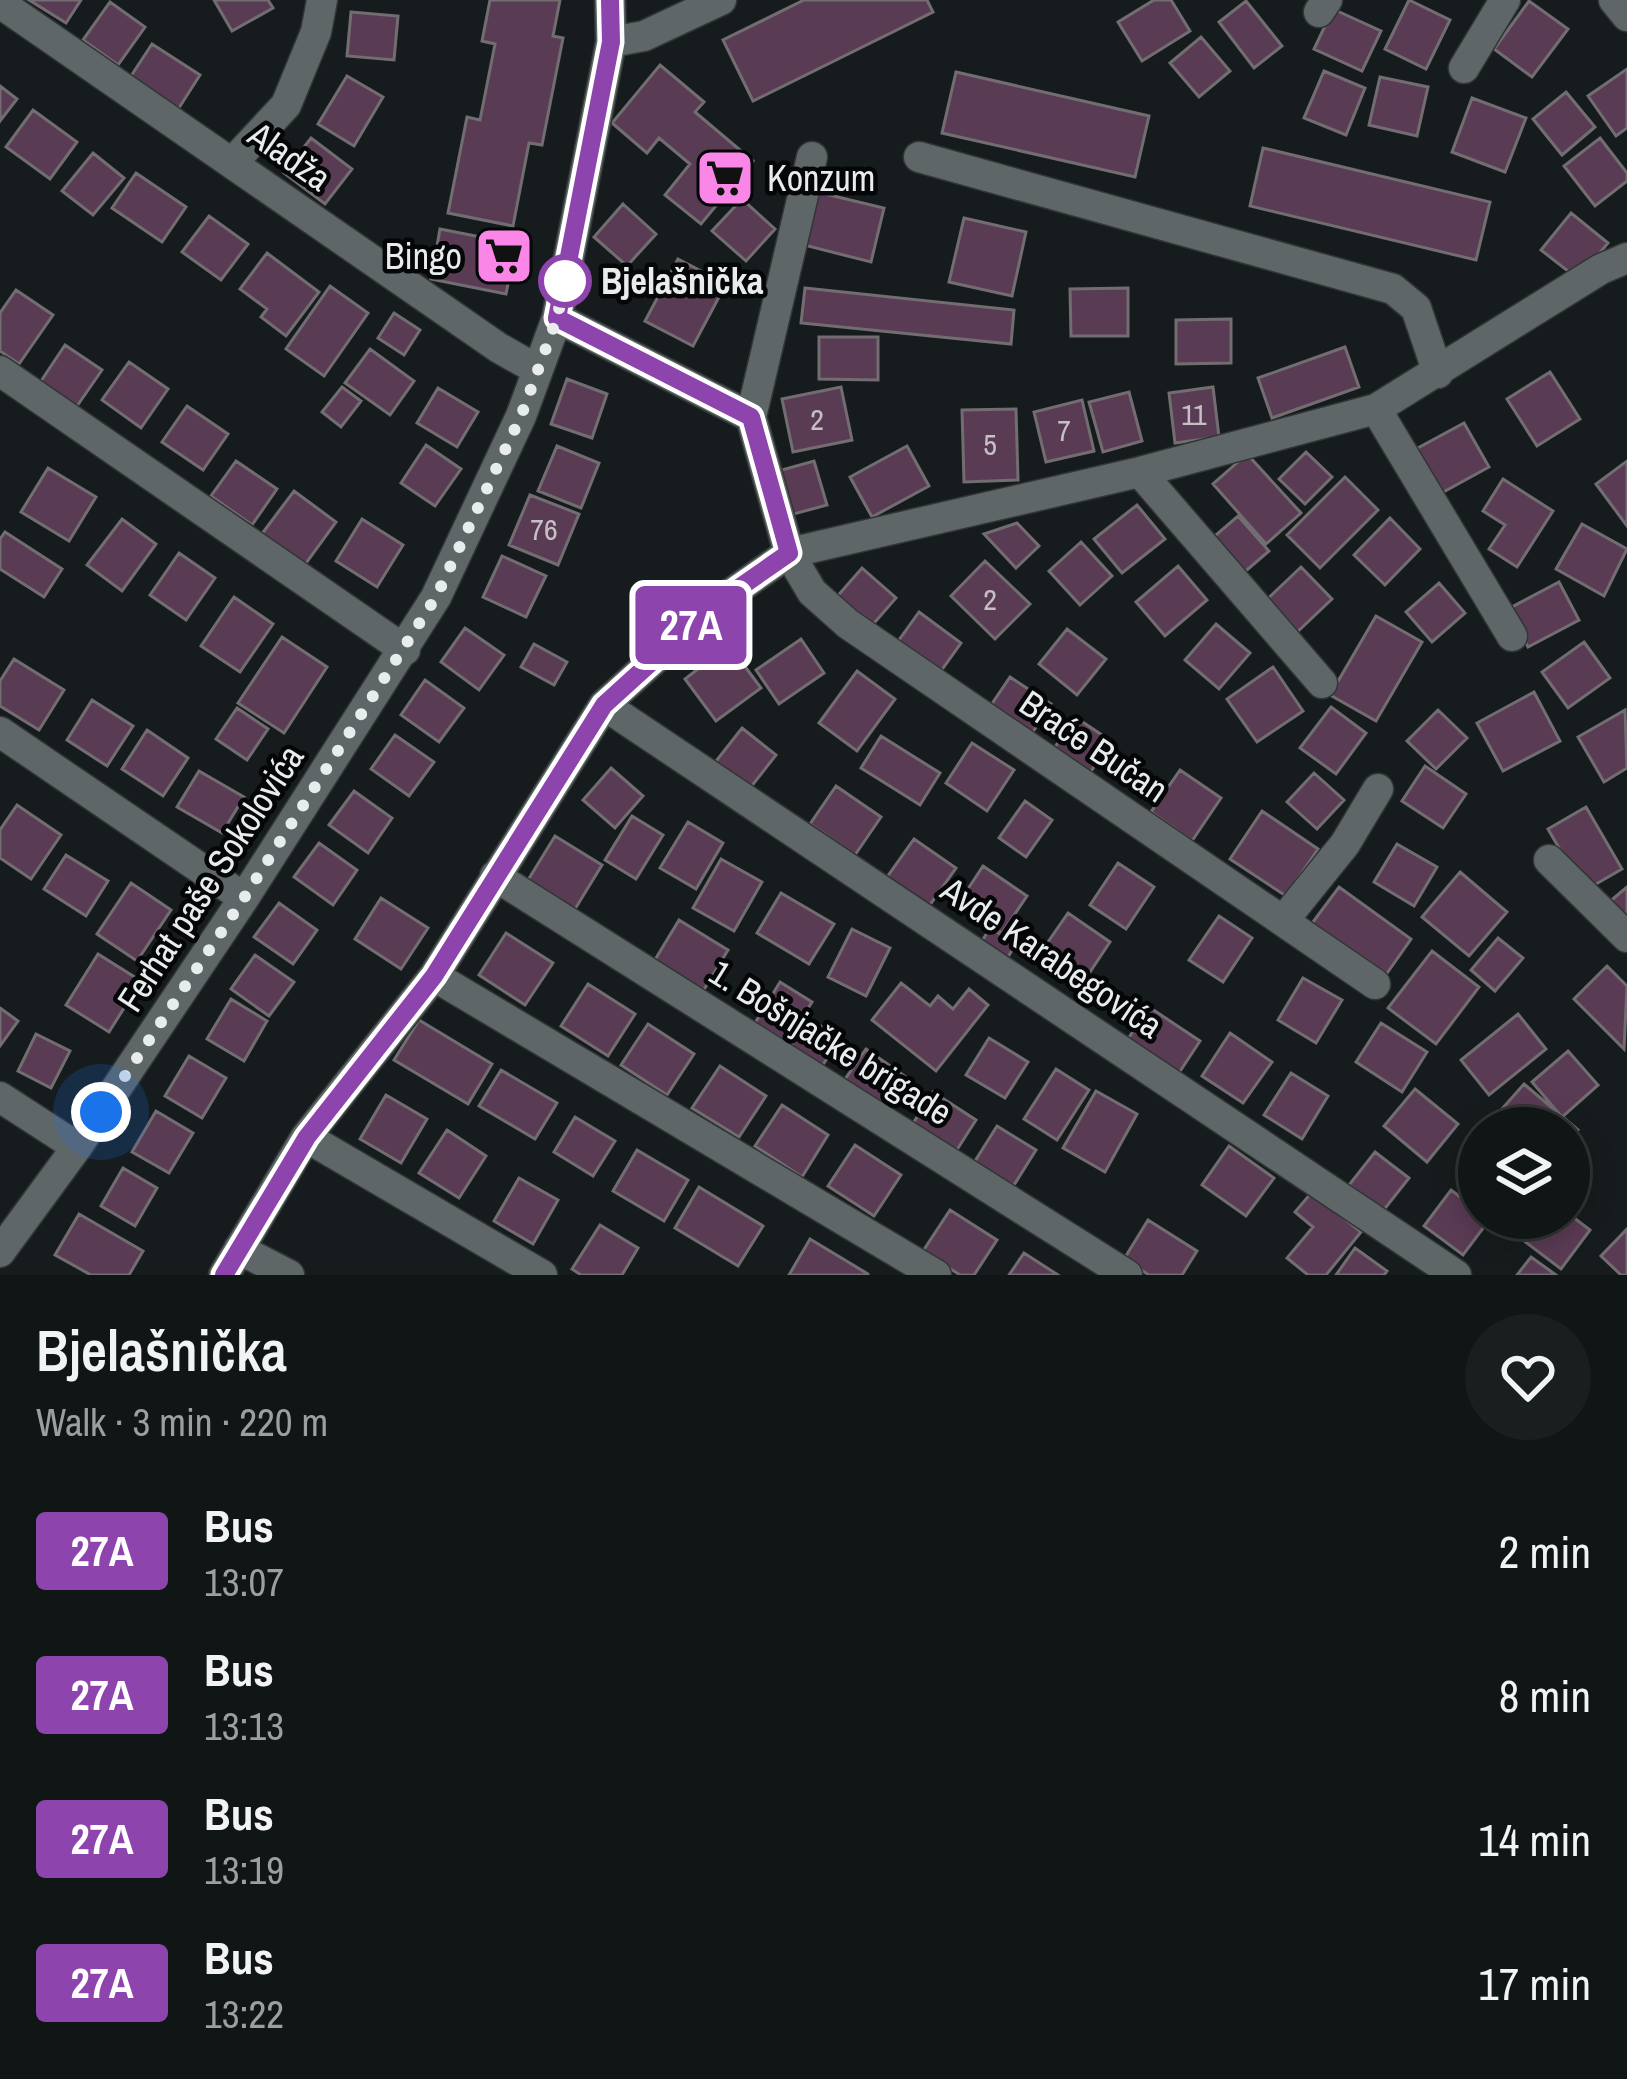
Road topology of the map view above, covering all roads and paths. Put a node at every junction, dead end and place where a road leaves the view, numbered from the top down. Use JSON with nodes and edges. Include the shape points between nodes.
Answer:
{"nodes":[{"id":1,"x":322,"y":0,"type":"edge"},
{"id":2,"x":610,"y":0,"type":"edge"},
{"id":3,"x":721,"y":0,"type":"edge"},
{"id":4,"x":1505,"y":0,"type":"edge"},
{"id":5,"x":1614,"y":0,"type":"edge"},
{"id":6,"x":0,"y":3,"type":"edge"},
{"id":7,"x":1627,"y":16,"type":"edge"},
{"id":8,"x":611,"y":42,"type":"junction"},
{"id":9,"x":1464,"y":68,"type":"dead end"},
{"id":10,"x":812,"y":157,"type":"dead end"},
{"id":11,"x":919,"y":157,"type":"dead end"},
{"id":12,"x":232,"y":163,"type":"junction"},
{"id":13,"x":1614,"y":264,"type":"edge"},
{"id":14,"x":557,"y":318,"type":"junction"},
{"id":15,"x":538,"y":370,"type":"junction"},
{"id":16,"x":0,"y":371,"type":"edge"},
{"id":17,"x":1438,"y":373,"type":"junction"},
{"id":18,"x":1376,"y":409,"type":"junction"},
{"id":19,"x":751,"y":417,"type":"junction"},
{"id":20,"x":1140,"y":472,"type":"junction"},
{"id":21,"x":789,"y":553,"type":"junction"},
{"id":22,"x":1512,"y":636,"type":"dead end"},
{"id":23,"x":405,"y":650,"type":"junction"},
{"id":24,"x":1322,"y":683,"type":"dead end"},
{"id":25,"x":604,"y":705,"type":"junction"},
{"id":26,"x":0,"y":732,"type":"edge"},
{"id":27,"x":1378,"y":789,"type":"dead end"},
{"id":28,"x":1549,"y":860,"type":"dead end"},
{"id":29,"x":494,"y":876,"type":"junction"},
{"id":30,"x":244,"y":898,"type":"junction"},
{"id":31,"x":1282,"y":921,"type":"junction"},
{"id":32,"x":1627,"y":937,"type":"edge"},
{"id":33,"x":434,"y":976,"type":"junction"},
{"id":34,"x":1376,"y":984,"type":"dead end"},
{"id":35,"x":0,"y":1097,"type":"edge"},
{"id":36,"x":307,"y":1137,"type":"junction"},
{"id":37,"x":77,"y":1148,"type":"junction"},
{"id":38,"x":0,"y":1252,"type":"edge"},
{"id":39,"x":231,"y":1262,"type":"edge"},
{"id":40,"x":289,"y":1275,"type":"edge"},
{"id":41,"x":542,"y":1275,"type":"edge"},
{"id":42,"x":936,"y":1275,"type":"edge"},
{"id":43,"x":1126,"y":1275,"type":"edge"},
{"id":44,"x":1456,"y":1275,"type":"edge"}],
"edges":[{"from":1,"to":12,"type":"street","via":[[286,105]]},
{"from":2,"to":8,"type":"street","name":"Ferhat paše Sokolovića"},
{"from":3,"to":8,"type":"street","via":[[644,36]]},
{"from":4,"to":9,"type":"street"},
{"from":5,"to":7,"type":"street"},
{"from":6,"to":12,"type":"street","name":"Aladža"},
{"from":8,"to":14,"type":"street","name":"Ferhat paše Sokolovića"},
{"from":10,"to":19,"type":"street"},
{"from":11,"to":17,"type":"street","via":[[1393,289],[1416,308]]},
{"from":12,"to":15,"type":"street","name":"Aladža"},
{"from":13,"to":17,"type":"street"},
{"from":14,"to":15,"type":"street","name":"Ferhat paše Sokolovića"},
{"from":14,"to":19,"type":"street"},
{"from":15,"to":23,"type":"street","name":"Ferhat paše Sokolovića"},
{"from":16,"to":23,"type":"street"},
{"from":17,"to":18,"type":"street"},
{"from":18,"to":20,"type":"street"},
{"from":18,"to":22,"type":"street"},
{"from":19,"to":21,"type":"street","name":"Braće Bučan"},
{"from":20,"to":21,"type":"street"},
{"from":20,"to":24,"type":"street"},
{"from":21,"to":25,"type":"street","via":[[713,606]]},
{"from":21,"to":31,"type":"street","name":"Braće Bučan","via":[[812,592],[865,636]]},
{"from":23,"to":30,"type":"street","name":"Ferhat paše Sokolovića"},
{"from":25,"to":29,"type":"street"},
{"from":25,"to":44,"type":"street","name":"Avde Karabegovića"},
{"from":26,"to":30,"type":"street"},
{"from":27,"to":31,"type":"street"},
{"from":28,"to":32,"type":"street"},
{"from":29,"to":33,"type":"street"},
{"from":29,"to":43,"type":"street","name":"1. Bošnjačke brigade"},
{"from":30,"to":37,"type":"street","name":"Ferhat paše Sokolovića"},
{"from":31,"to":34,"type":"street","name":"Braće Bučan"},
{"from":33,"to":36,"type":"street"},
{"from":33,"to":42,"type":"street"},
{"from":35,"to":37,"type":"street"},
{"from":36,"to":39,"type":"street"},
{"from":36,"to":41,"type":"street"},
{"from":37,"to":38,"type":"street","name":"Ferhat paše Sokolovića"},
{"from":39,"to":40,"type":"street"}]}
